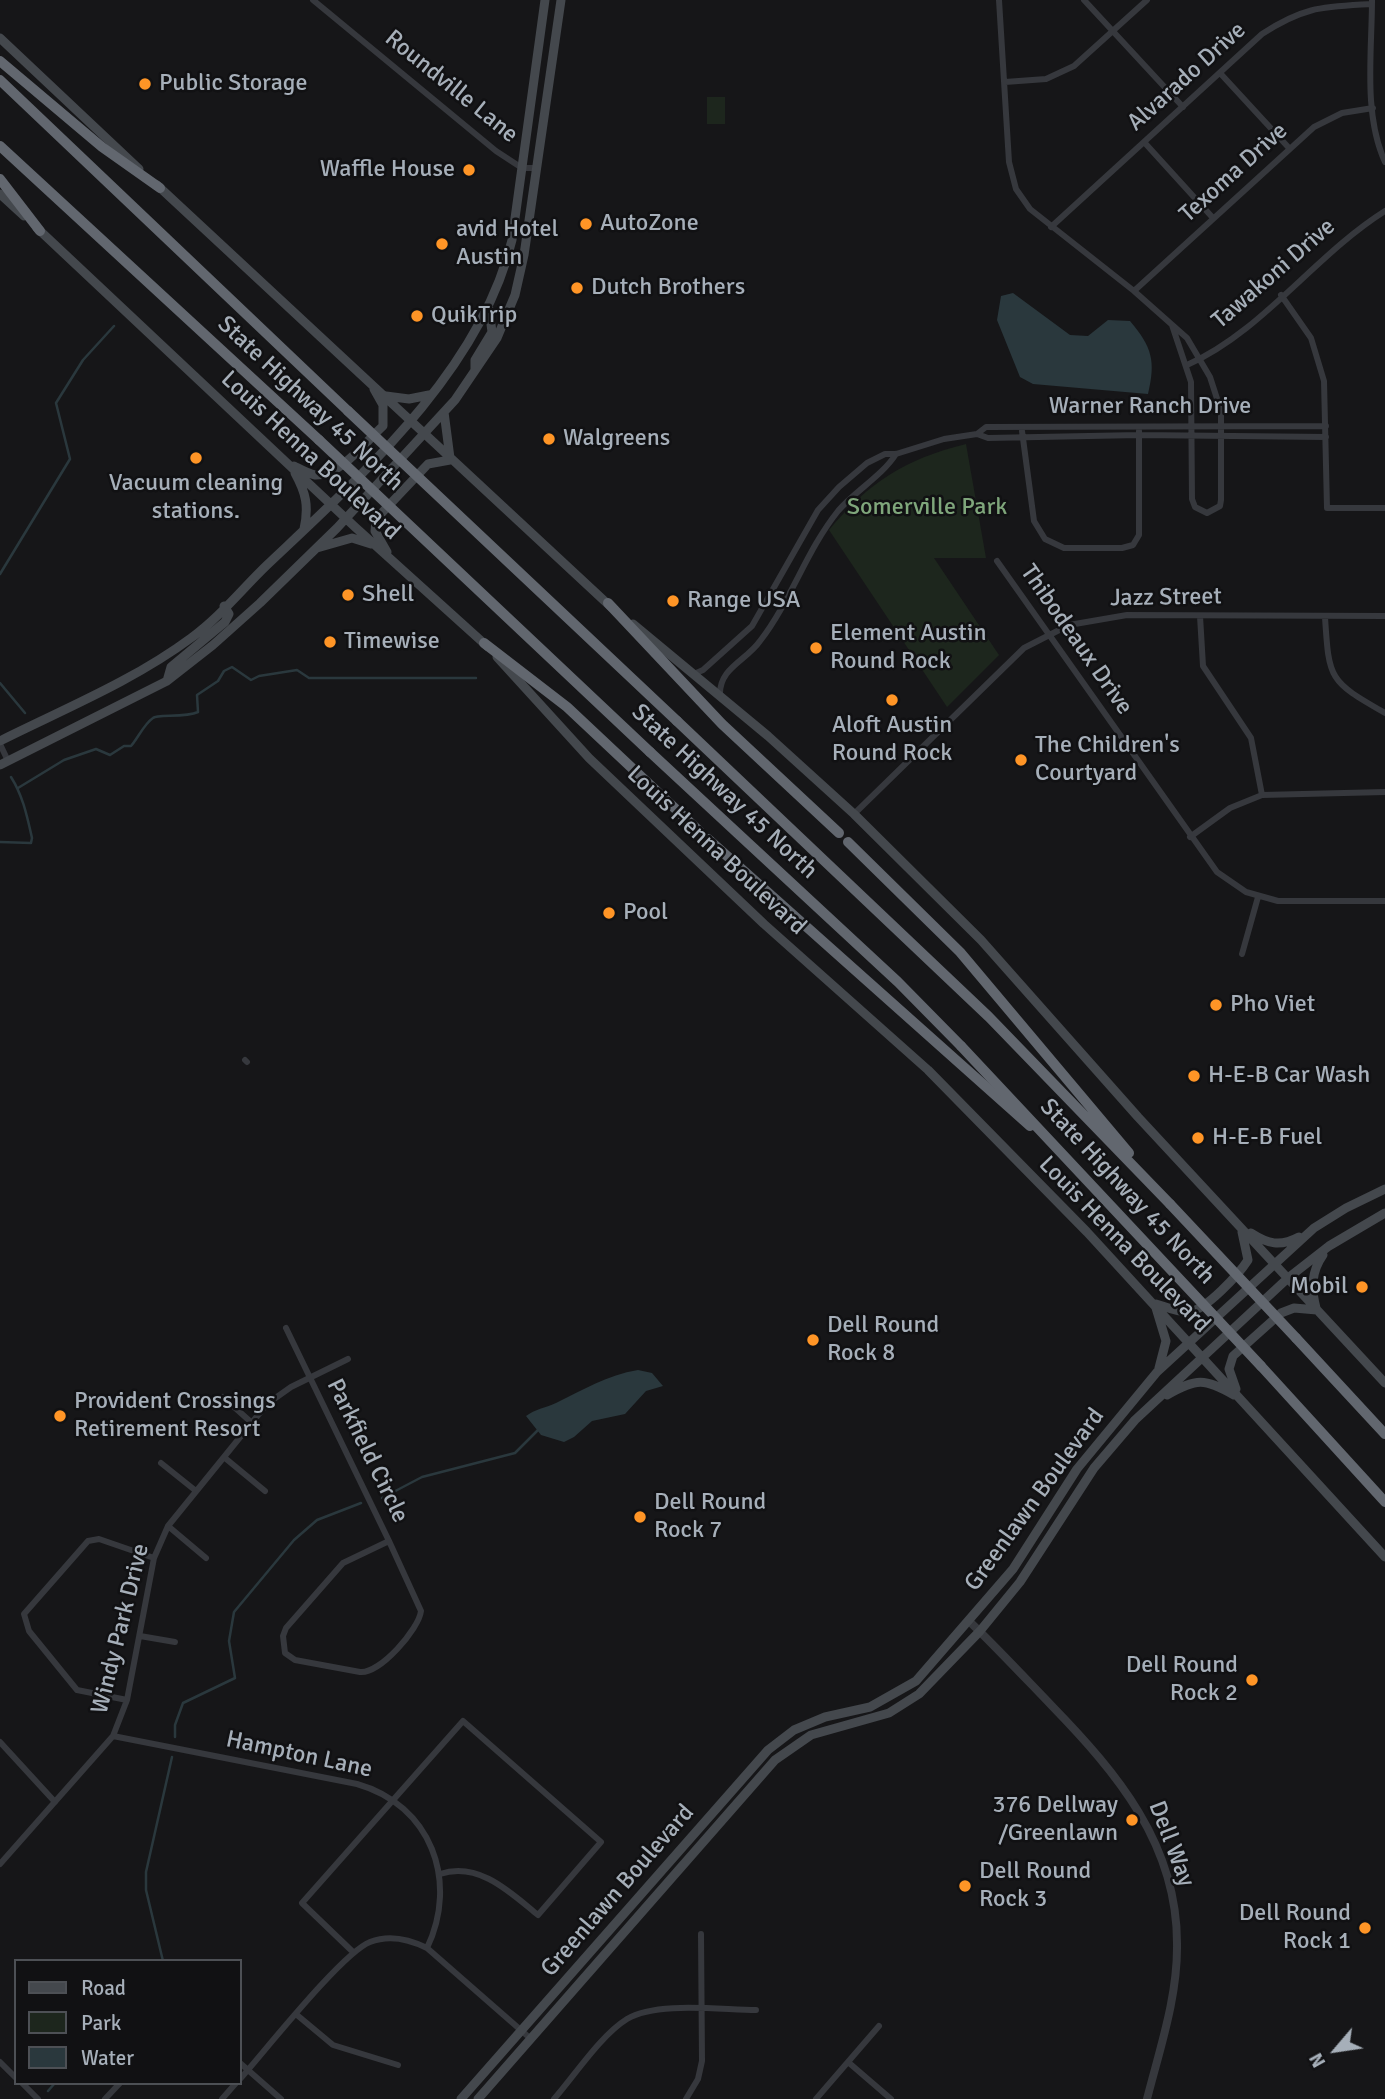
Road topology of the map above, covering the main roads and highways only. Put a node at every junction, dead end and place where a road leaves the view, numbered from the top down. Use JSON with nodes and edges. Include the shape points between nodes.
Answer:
{"nodes":[{"id":1,"x":545,"y":0,"type":"edge"},
{"id":2,"x":561,"y":0,"type":"edge"},
{"id":3,"x":0,"y":38,"type":"edge"},
{"id":4,"x":0,"y":61,"type":"edge"},
{"id":5,"x":0,"y":79,"type":"edge"},
{"id":6,"x":0,"y":146,"type":"edge"},
{"id":7,"x":0,"y":179,"type":"edge"},
{"id":8,"x":160,"y":188,"type":"junction"},
{"id":9,"x":0,"y":194,"type":"edge"},
{"id":10,"x":40,"y":231,"type":"junction"},
{"id":11,"x":489,"y":309,"type":"junction"},
{"id":12,"x":475,"y":372,"type":"junction"},
{"id":13,"x":369,"y":382,"type":"junction"},
{"id":14,"x":429,"y":395,"type":"junction"},
{"id":15,"x":386,"y":396,"type":"junction"},
{"id":16,"x":444,"y":412,"type":"junction"},
{"id":17,"x":410,"y":420,"type":"junction"},
{"id":18,"x":424,"y":436,"type":"junction"},
{"id":19,"x":450,"y":460,"type":"junction"},
{"id":20,"x":291,"y":465,"type":"junction"},
{"id":21,"x":331,"y":504,"type":"junction"},
{"id":22,"x":346,"y":518,"type":"junction"},
{"id":23,"x":304,"y":530,"type":"junction"},
{"id":24,"x":375,"y":546,"type":"junction"},
{"id":25,"x":316,"y":548,"type":"junction"},
{"id":26,"x":392,"y":559,"type":"junction"},
{"id":27,"x":608,"y":604,"type":"junction"},
{"id":28,"x":224,"y":606,"type":"junction"},
{"id":29,"x":484,"y":643,"type":"junction"},
{"id":30,"x":167,"y":681,"type":"junction"},
{"id":31,"x":0,"y":743,"type":"edge"},
{"id":32,"x":4,"y":763,"type":"edge"},
{"id":33,"x":698,"y":831,"type":"dead end"},
{"id":34,"x":839,"y":833,"type":"dead end"},
{"id":35,"x":708,"y":839,"type":"dead end"},
{"id":36,"x":848,"y":842,"type":"dead end"},
{"id":37,"x":956,"y":1050,"type":"junction"},
{"id":38,"x":1385,"y":1189,"type":"edge"},
{"id":39,"x":1170,"y":1204,"type":"junction"},
{"id":40,"x":1385,"y":1213,"type":"edge"},
{"id":41,"x":1240,"y":1226,"type":"junction"},
{"id":42,"x":1314,"y":1228,"type":"junction"},
{"id":43,"x":1329,"y":1246,"type":"junction"},
{"id":44,"x":1275,"y":1264,"type":"junction"},
{"id":45,"x":1288,"y":1278,"type":"junction"},
{"id":46,"x":1154,"y":1303,"type":"junction"},
{"id":47,"x":1317,"y":1310,"type":"junction"},
{"id":48,"x":1189,"y":1341,"type":"junction"},
{"id":49,"x":1203,"y":1356,"type":"junction"},
{"id":50,"x":1157,"y":1372,"type":"junction"},
{"id":51,"x":1385,"y":1384,"type":"edge"},
{"id":52,"x":1240,"y":1397,"type":"junction"},
{"id":53,"x":1157,"y":1401,"type":"junction"},
{"id":54,"x":1385,"y":1434,"type":"edge"},
{"id":55,"x":1098,"y":1440,"type":"junction"},
{"id":56,"x":1094,"y":1468,"type":"junction"},
{"id":57,"x":1385,"y":1502,"type":"edge"},
{"id":58,"x":1385,"y":1557,"type":"edge"},
{"id":59,"x":461,"y":2099,"type":"edge"},
{"id":60,"x":478,"y":2099,"type":"edge"}],
"edges":[{"from":1,"to":11,"type":"main road","via":[[512,240]]},
{"from":2,"to":12,"type":"main road","via":[[515,295],[497,338]]},
{"from":3,"to":8,"type":"main road"},
{"from":4,"to":8,"type":"highway","via":[[102,147]]},
{"from":5,"to":39,"type":"highway","name":"State Highway 45 North","bridge":true,"via":[[989,1017]]},
{"from":6,"to":37,"type":"highway","name":"State Highway 45 North","bridge":true,"via":[[898,982]]},
{"from":7,"to":10,"type":"highway"},
{"from":8,"to":13,"type":"main road"},
{"from":9,"to":10,"type":"main road","name":"Louis Henna Boulevard"},
{"from":10,"to":20,"type":"main road","name":"Louis Henna Boulevard"},
{"from":11,"to":12,"type":"main road","via":[[492,332],[475,360]]},
{"from":11,"to":14,"type":"main road"},
{"from":12,"to":16,"type":"main road"},
{"from":13,"to":15,"type":"main road"},
{"from":13,"to":20,"type":"main road","via":[[383,405],[383,425],[337,467],[315,475]]},
{"from":14,"to":15,"type":"main road","via":[[409,399]]},
{"from":14,"to":17,"type":"main road"},
{"from":15,"to":17,"type":"main road"},
{"from":16,"to":18,"type":"main road"},
{"from":16,"to":19,"type":"main road"},
{"from":17,"to":18,"type":"main road"},
{"from":17,"to":21,"type":"main road"},
{"from":18,"to":19,"type":"main road"},
{"from":18,"to":22,"type":"main road"},
{"from":19,"to":26,"type":"main road","via":[[428,464],[376,519],[375,531]]},
{"from":19,"to":27,"type":"main road"},
{"from":20,"to":21,"type":"main road","name":"Louis Henna Boulevard"},
{"from":20,"to":23,"type":"main road","via":[[306,495]]},
{"from":21,"to":22,"type":"main road","name":"Louis Henna Boulevard"},
{"from":21,"to":23,"type":"main road"},
{"from":22,"to":24,"type":"main road","name":"Louis Henna Boulevard"},
{"from":22,"to":25,"type":"main road"},
{"from":23,"to":28,"type":"main road"},
{"from":24,"to":25,"type":"main road","via":[[352,538]]},
{"from":24,"to":26,"type":"main road","name":"Louis Henna Boulevard"},
{"from":25,"to":30,"type":"main road","via":[[242,621]]},
{"from":26,"to":29,"type":"main road","name":"Louis Henna Boulevard"},
{"from":27,"to":34,"type":"highway","via":[[722,723]]},
{"from":27,"to":41,"type":"main road","via":[[720,695],[854,814],[1018,979]]},
{"from":28,"to":30,"type":"main road","via":[[229,614],[225,622],[171,667]]},
{"from":28,"to":31,"type":"main road","via":[[192,637],[130,676]]},
{"from":29,"to":33,"type":"highway","via":[[577,715]]},
{"from":29,"to":46,"type":"main road","name":"Louis Henna Boulevard","via":[[589,758],[764,924],[928,1070]]},
{"from":30,"to":32,"type":"main road"},
{"from":35,"to":37,"type":"highway"},
{"from":36,"to":39,"type":"highway","via":[[960,952]]},
{"from":37,"to":57,"type":"highway","name":"State Highway 45 North","bridge":true,"via":[[1076,1169]]},
{"from":38,"to":42,"type":"main road","name":"Greenlawn Boulevard"},
{"from":39,"to":54,"type":"highway","name":"State Highway 45 North","bridge":true},
{"from":40,"to":43,"type":"main road","name":"Greenlawn Boulevard"},
{"from":41,"to":42,"type":"main road","via":[[1273,1244],[1287,1243]]},
{"from":41,"to":44,"type":"main road"},
{"from":41,"to":46,"type":"main road","via":[[1248,1260],[1200,1308],[1189,1312]]},
{"from":42,"to":44,"type":"main road","name":"Greenlawn Boulevard"},
{"from":43,"to":45,"type":"main road","name":"Greenlawn Boulevard"},
{"from":43,"to":47,"type":"main road","via":[[1316,1265],[1313,1280]]},
{"from":44,"to":45,"type":"main road"},
{"from":44,"to":48,"type":"main road","name":"Greenlawn Boulevard"},
{"from":45,"to":47,"type":"main road"},
{"from":45,"to":49,"type":"main road","name":"Greenlawn Boulevard"},
{"from":46,"to":48,"type":"main road","name":"Louis Henna Boulevard"},
{"from":46,"to":50,"type":"main road","via":[[1166,1341]]},
{"from":47,"to":51,"type":"main road"},
{"from":47,"to":52,"type":"main road","via":[[1294,1308],[1281,1313],[1233,1356],[1229,1368]]},
{"from":48,"to":49,"type":"main road","name":"Louis Henna Boulevard"},
{"from":48,"to":50,"type":"main road","name":"Greenlawn Boulevard"},
{"from":49,"to":52,"type":"main road","name":"Louis Henna Boulevard"},
{"from":49,"to":53,"type":"main road","name":"Greenlawn Boulevard"},
{"from":50,"to":55,"type":"main road","name":"Greenlawn Boulevard"},
{"from":52,"to":53,"type":"main road","via":[[1202,1381],[1188,1383]]},
{"from":52,"to":58,"type":"main road","name":"Louis Henna Boulevard"},
{"from":53,"to":56,"type":"main road","name":"Greenlawn Boulevard","via":[[1121,1434]]},
{"from":55,"to":56,"type":"main road","via":[[1092,1452]]},
{"from":55,"to":59,"type":"main road","name":"Greenlawn Boulevard","via":[[1021,1559],[908,1687],[870,1707],[810,1722],[783,1736]]},
{"from":56,"to":60,"type":"main road","name":"Greenlawn Boulevard","via":[[1020,1582],[919,1694],[870,1720],[811,1735],[775,1760]]}]}
